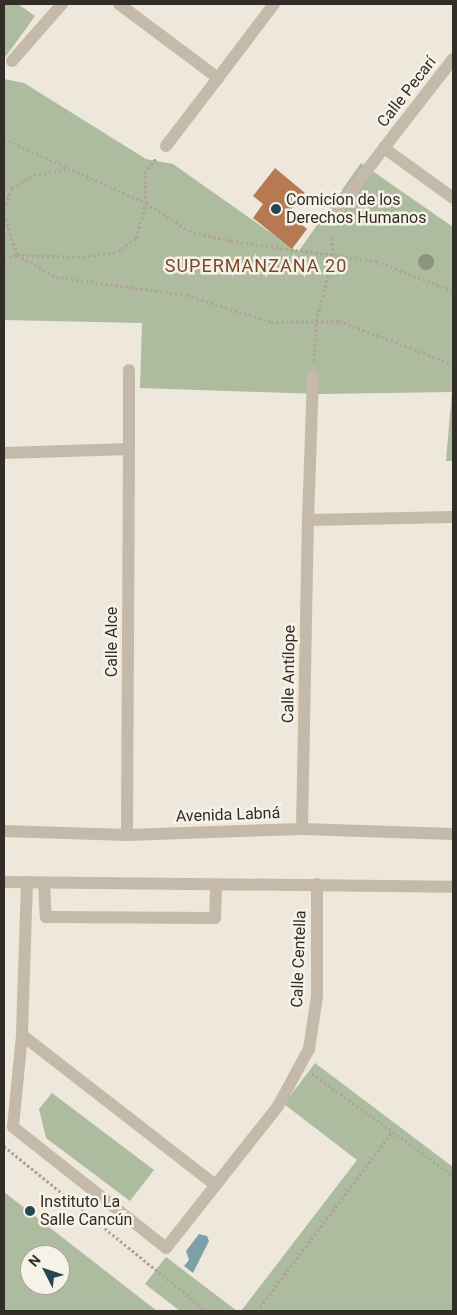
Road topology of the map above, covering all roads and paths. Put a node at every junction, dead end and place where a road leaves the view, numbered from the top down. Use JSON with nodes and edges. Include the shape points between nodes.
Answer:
{"nodes":[{"id":1,"x":62,"y":4,"type":"edge"},
{"id":2,"x":119,"y":4,"type":"edge"},
{"id":3,"x":274,"y":4,"type":"edge"},
{"id":4,"x":453,"y":59,"type":"edge"},
{"id":5,"x":12,"y":61,"type":"dead end"},
{"id":6,"x":218,"y":78,"type":"junction"},
{"id":7,"x":4,"y":139,"type":"edge"},
{"id":8,"x":166,"y":146,"type":"joint"},
{"id":9,"x":384,"y":148,"type":"junction"},
{"id":10,"x":69,"y":168,"type":"junction"},
{"id":11,"x":453,"y":198,"type":"edge"},
{"id":12,"x":146,"y":203,"type":"junction"},
{"id":13,"x":4,"y":209,"type":"edge"},
{"id":14,"x":4,"y":214,"type":"edge"},
{"id":15,"x":329,"y":220,"type":"joint"},
{"id":16,"x":17,"y":255,"type":"junction"},
{"id":17,"x":334,"y":255,"type":"junction"},
{"id":18,"x":4,"y":259,"type":"edge"},
{"id":19,"x":453,"y":290,"type":"edge"},
{"id":20,"x":316,"y":321,"type":"junction"},
{"id":21,"x":453,"y":364,"type":"edge"},
{"id":22,"x":129,"y":370,"type":"dead end"},
{"id":23,"x":313,"y":376,"type":"joint"},
{"id":24,"x":129,"y":449,"type":"junction"},
{"id":25,"x":4,"y":453,"type":"edge"},
{"id":26,"x":453,"y":517,"type":"edge"},
{"id":27,"x":308,"y":520,"type":"junction"},
{"id":28,"x":302,"y":829,"type":"junction"},
{"id":29,"x":4,"y":831,"type":"edge"},
{"id":30,"x":127,"y":834,"type":"junction"},
{"id":31,"x":453,"y":834,"type":"edge"},
{"id":32,"x":4,"y":882,"type":"edge"},
{"id":33,"x":26,"y":882,"type":"junction"},
{"id":34,"x":44,"y":883,"type":"junction"},
{"id":35,"x":216,"y":884,"type":"junction"},
{"id":36,"x":317,"y":884,"type":"junction"},
{"id":37,"x":453,"y":887,"type":"edge"},
{"id":38,"x":22,"y":1035,"type":"junction"},
{"id":39,"x":300,"y":1065,"type":"junction"},
{"id":40,"x":392,"y":1132,"type":"junction"},
{"id":41,"x":4,"y":1146,"type":"edge"},
{"id":42,"x":453,"y":1176,"type":"edge"},
{"id":43,"x":214,"y":1184,"type":"junction"},
{"id":44,"x":206,"y":1311,"type":"edge"},
{"id":45,"x":257,"y":1311,"type":"edge"}],
"edges":[{"from":1,"to":5,"type":"street"},
{"from":2,"to":6,"type":"street"},
{"from":3,"to":6,"type":"street"},
{"from":4,"to":9,"type":"street","name":"Calle Pecarí"},
{"from":6,"to":8,"type":"street"},
{"from":7,"to":10,"type":"path"},
{"from":8,"to":12,"type":"path","via":[[145,173]]},
{"from":9,"to":11,"type":"street","name":"Calle Pecarí"},
{"from":9,"to":15,"type":"street"},
{"from":10,"to":12,"type":"path"},
{"from":10,"to":13,"type":"path","via":[[34,175],[12,188]]},
{"from":12,"to":16,"type":"path","via":[[136,238],[118,252],[78,257]]},
{"from":12,"to":17,"type":"path","via":[[189,231],[231,241]]},
{"from":14,"to":16,"type":"path"},
{"from":15,"to":17,"type":"path"},
{"from":16,"to":18,"type":"path"},
{"from":16,"to":20,"type":"path","via":[[56,277],[187,295],[271,322]]},
{"from":17,"to":19,"type":"path","via":[[376,261]]},
{"from":17,"to":20,"type":"path"},
{"from":20,"to":21,"type":"path","via":[[339,321]]},
{"from":20,"to":23,"type":"path"},
{"from":22,"to":24,"type":"street","name":"Calle Alce"},
{"from":23,"to":27,"type":"street","name":"Calle Antílope"},
{"from":24,"to":25,"type":"street"},
{"from":24,"to":30,"type":"street","name":"Calle Alce"},
{"from":26,"to":27,"type":"street"},
{"from":27,"to":28,"type":"street","name":"Calle Antílope"},
{"from":28,"to":30,"type":"street","name":"Avenida Labná"},
{"from":28,"to":31,"type":"street","name":"Avenida Labná"},
{"from":29,"to":30,"type":"street","name":"Avenida Labná"},
{"from":32,"to":33,"type":"street"},
{"from":33,"to":34,"type":"street"},
{"from":33,"to":38,"type":"street","name":"Calle Centella"},
{"from":34,"to":35,"type":"street"},
{"from":34,"to":35,"type":"street","via":[[46,917],[215,918]]},
{"from":35,"to":36,"type":"street"},
{"from":36,"to":37,"type":"street"},
{"from":36,"to":39,"type":"street","name":"Calle Centella","via":[[317,996],[309,1050]]},
{"from":38,"to":43,"type":"street"},
{"from":38,"to":43,"type":"street","name":"Calle Centella","via":[[14,1127],[166,1248]]},
{"from":39,"to":40,"type":"path"},
{"from":39,"to":43,"type":"street","name":"Calle Centella","via":[[278,1106]]},
{"from":40,"to":42,"type":"path"},
{"from":40,"to":45,"type":"path"},
{"from":41,"to":44,"type":"path"}]}
